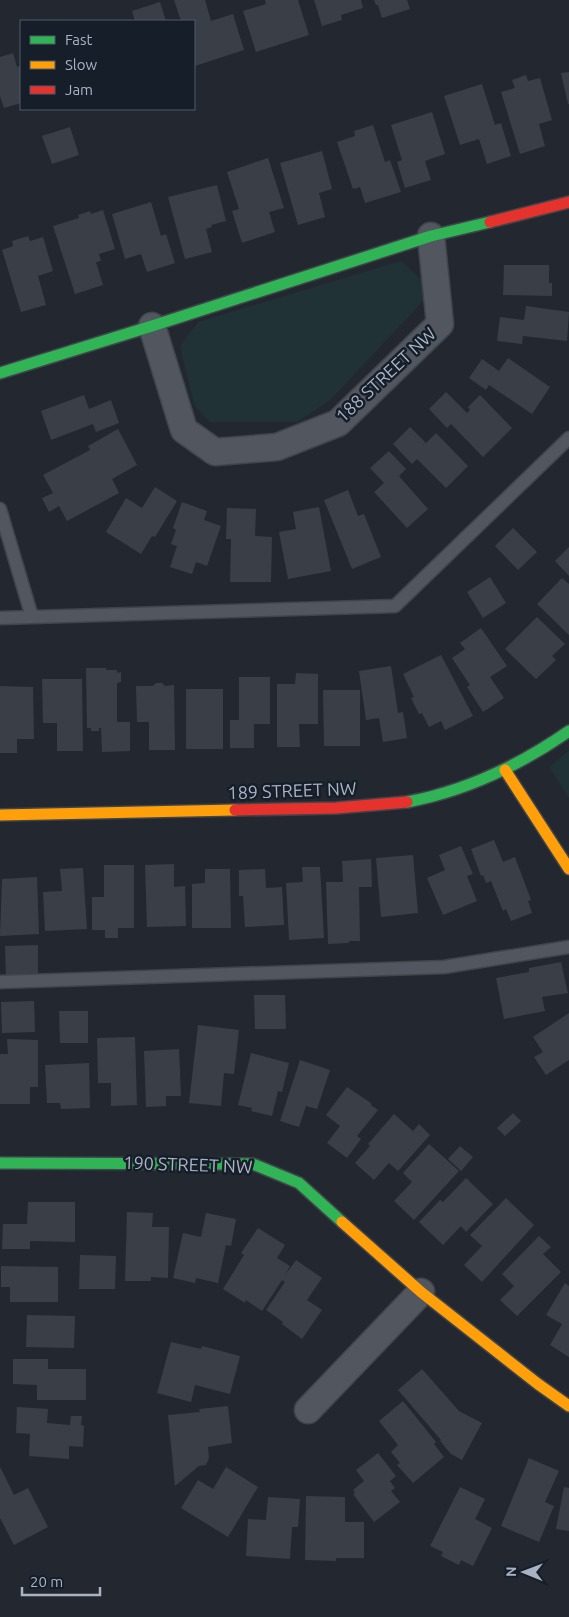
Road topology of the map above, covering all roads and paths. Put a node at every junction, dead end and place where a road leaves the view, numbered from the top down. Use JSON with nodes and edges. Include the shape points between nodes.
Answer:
{"nodes":[{"id":1,"x":569,"y":202,"type":"edge"},
{"id":2,"x":431,"y":236,"type":"junction"},
{"id":3,"x":152,"y":326,"type":"junction"},
{"id":4,"x":0,"y":373,"type":"edge"},
{"id":5,"x":569,"y":438,"type":"edge"},
{"id":6,"x":0,"y":510,"type":"edge"},
{"id":7,"x":32,"y":617,"type":"junction"},
{"id":8,"x":0,"y":618,"type":"edge"},
{"id":9,"x":569,"y":731,"type":"edge"},
{"id":10,"x":504,"y":770,"type":"junction"},
{"id":11,"x":0,"y":815,"type":"edge"},
{"id":12,"x":569,"y":870,"type":"edge"},
{"id":13,"x":569,"y":947,"type":"edge"},
{"id":14,"x":0,"y":982,"type":"edge"},
{"id":15,"x":0,"y":1163,"type":"edge"},
{"id":16,"x":421,"y":1292,"type":"junction"},
{"id":17,"x":569,"y":1406,"type":"edge"},
{"id":18,"x":308,"y":1410,"type":"dead end"}],
"edges":[{"from":1,"to":2,"type":"street"},
{"from":2,"to":3,"type":"street"},
{"from":2,"to":3,"type":"street","name":"188 STREET NW","via":[[440,324],[338,423],[277,447],[216,452],[184,430]]},
{"from":3,"to":4,"type":"street"},
{"from":5,"to":7,"type":"lane","via":[[396,606]]},
{"from":6,"to":7,"type":"lane"},
{"from":7,"to":8,"type":"lane"},
{"from":9,"to":10,"type":"street","name":"189 STREET NW"},
{"from":10,"to":11,"type":"street","name":"189 STREET NW","via":[[454,791],[380,805]]},
{"from":10,"to":12,"type":"street"},
{"from":13,"to":14,"type":"lane","via":[[444,967]]},
{"from":15,"to":16,"type":"street","name":"190 STREET NW","via":[[253,1164],[299,1183]]},
{"from":16,"to":17,"type":"street","name":"190 STREET NW"},
{"from":16,"to":18,"type":"street"}]}
